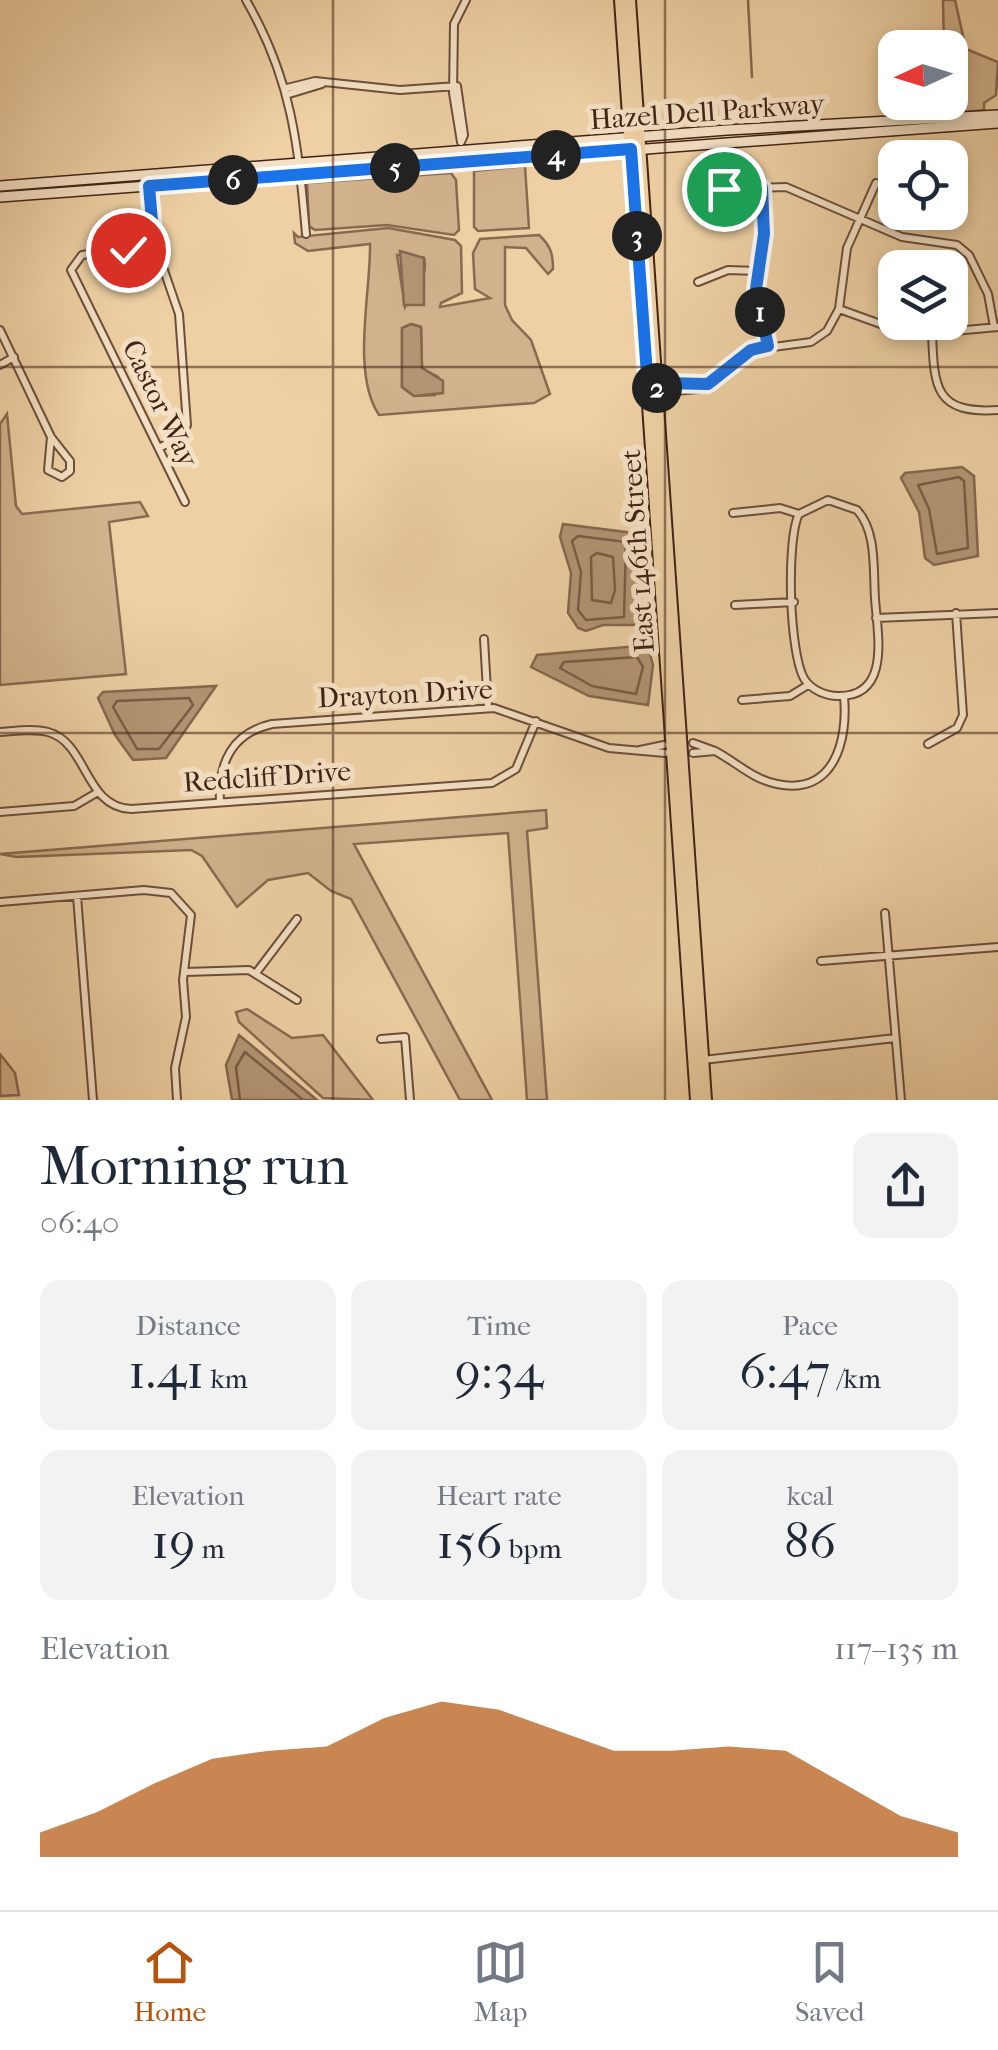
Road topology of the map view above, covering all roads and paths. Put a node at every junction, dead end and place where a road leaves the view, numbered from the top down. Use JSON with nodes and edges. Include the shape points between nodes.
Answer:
{"nodes":[{"id":1,"x":246,"y":0,"type":"edge"},
{"id":2,"x":466,"y":0,"type":"edge"},
{"id":3,"x":620,"y":0,"type":"edge"},
{"id":4,"x":630,"y":0,"type":"edge"},
{"id":5,"x":457,"y":86,"type":"junction"},
{"id":6,"x":288,"y":91,"type":"junction"},
{"id":7,"x":998,"y":115,"type":"edge"},
{"id":8,"x":998,"y":123,"type":"edge"},
{"id":9,"x":636,"y":143,"type":"junction"},
{"id":10,"x":301,"y":170,"type":"junction"},
{"id":11,"x":876,"y":183,"type":"dead end"},
{"id":12,"x":0,"y":186,"type":"edge"},
{"id":13,"x":149,"y":186,"type":"junction"},
{"id":14,"x":762,"y":188,"type":"junction"},
{"id":15,"x":692,"y":196,"type":"dead end"},
{"id":16,"x":0,"y":197,"type":"edge"},
{"id":17,"x":860,"y":219,"type":"junction"},
{"id":18,"x":306,"y":234,"type":"dead end"},
{"id":19,"x":154,"y":244,"type":"junction"},
{"id":20,"x":758,"y":271,"type":"junction"},
{"id":21,"x":698,"y":282,"type":"dead end"},
{"id":22,"x":839,"y":309,"type":"junction"},
{"id":23,"x":878,"y":325,"type":"edge"},
{"id":24,"x":996,"y":327,"type":"edge"},
{"id":25,"x":0,"y":330,"type":"edge"},
{"id":26,"x":968,"y":330,"type":"edge"},
{"id":27,"x":933,"y":340,"type":"edge"},
{"id":28,"x":768,"y":346,"type":"junction"},
{"id":29,"x":14,"y":357,"type":"junction"},
{"id":30,"x":0,"y":365,"type":"edge"},
{"id":31,"x":656,"y":388,"type":"junction"},
{"id":32,"x":998,"y":410,"type":"edge"},
{"id":33,"x":51,"y":437,"type":"junction"},
{"id":34,"x":159,"y":448,"type":"junction"},
{"id":35,"x":185,"y":502,"type":"dead end"},
{"id":36,"x":733,"y":514,"type":"dead end"},
{"id":37,"x":799,"y":514,"type":"junction"},
{"id":38,"x":794,"y":602,"type":"junction"},
{"id":39,"x":735,"y":605,"type":"dead end"},
{"id":40,"x":956,"y":613,"type":"junction"},
{"id":41,"x":998,"y":613,"type":"edge"},
{"id":42,"x":876,"y":618,"type":"junction"},
{"id":43,"x":484,"y":639,"type":"dead end"},
{"id":44,"x":808,"y":684,"type":"junction"},
{"id":45,"x":844,"y":696,"type":"junction"},
{"id":46,"x":742,"y":700,"type":"dead end"},
{"id":47,"x":488,"y":708,"type":"junction"},
{"id":48,"x":536,"y":721,"type":"junction"},
{"id":49,"x":0,"y":732,"type":"edge"},
{"id":50,"x":693,"y":743,"type":"dead end"},
{"id":51,"x":928,"y":744,"type":"dead end"},
{"id":52,"x":665,"y":749,"type":"dead end"},
{"id":53,"x":715,"y":751,"type":"junction"},
{"id":54,"x":694,"y":753,"type":"dead end"},
{"id":55,"x":98,"y":792,"type":"junction"},
{"id":56,"x":220,"y":802,"type":"junction"},
{"id":57,"x":0,"y":812,"type":"edge"},
{"id":58,"x":77,"y":896,"type":"junction"},
{"id":59,"x":0,"y":902,"type":"edge"},
{"id":60,"x":886,"y":913,"type":"dead end"},
{"id":61,"x":297,"y":919,"type":"dead end"},
{"id":62,"x":998,"y":947,"type":"edge"},
{"id":63,"x":889,"y":956,"type":"junction"},
{"id":64,"x":821,"y":960,"type":"dead end"},
{"id":65,"x":184,"y":972,"type":"junction"},
{"id":66,"x":256,"y":973,"type":"junction"},
{"id":67,"x":297,"y":1000,"type":"dead end"},
{"id":68,"x":895,"y":1038,"type":"junction"},
{"id":69,"x":381,"y":1039,"type":"dead end"},
{"id":70,"x":703,"y":1060,"type":"junction"},
{"id":71,"x":93,"y":1100,"type":"edge"},
{"id":72,"x":177,"y":1100,"type":"edge"},
{"id":73,"x":410,"y":1100,"type":"edge"},
{"id":74,"x":696,"y":1100,"type":"edge"},
{"id":75,"x":706,"y":1100,"type":"edge"},
{"id":76,"x":900,"y":1100,"type":"edge"}],
"edges":[{"from":1,"to":6,"type":"street"},
{"from":2,"to":5,"type":"street","via":[[454,20]]},
{"from":3,"to":9,"type":"main road","name":"East 146th Street"},
{"from":4,"to":9,"type":"main road","name":"East 146th Street"},
{"from":5,"to":5,"type":"street","via":[[454,107],[461,142],[461,92]]},
{"from":5,"to":6,"type":"street","via":[[400,90],[323,83]]},
{"from":6,"to":10,"type":"street"},
{"from":7,"to":9,"type":"main road","name":"Hazel Dell Parkway"},
{"from":8,"to":9,"type":"main road","name":"Hazel Dell Parkway"},
{"from":9,"to":10,"type":"main road","name":"Hazel Dell Parkway"},
{"from":9,"to":31,"type":"main road","name":"East 146th Street"},
{"from":10,"to":12,"type":"main road"},
{"from":10,"to":13,"type":"main road"},
{"from":10,"to":18,"type":"street"},
{"from":11,"to":17,"type":"street"},
{"from":13,"to":16,"type":"main road"},
{"from":13,"to":19,"type":"street"},
{"from":14,"to":15,"type":"street"},
{"from":14,"to":17,"type":"street","via":[[789,187]]},
{"from":14,"to":20,"type":"street"},
{"from":17,"to":22,"type":"street","via":[[847,248]]},
{"from":17,"to":24,"type":"street","via":[[902,237],[963,250],[988,294]]},
{"from":19,"to":34,"type":"street","via":[[179,314],[186,425],[180,438]]},
{"from":19,"to":34,"type":"street","name":"Castor Way","via":[[82,254],[71,270]]},
{"from":20,"to":21,"type":"street","via":[[728,270]]},
{"from":20,"to":28,"type":"street"},
{"from":22,"to":23,"type":"street"},
{"from":22,"to":28,"type":"street","via":[[816,340]]},
{"from":24,"to":26,"type":"street"},
{"from":25,"to":29,"type":"street"},
{"from":27,"to":32,"type":"street","via":[[943,398],[963,411]]},
{"from":28,"to":31,"type":"street","via":[[751,350],[704,385]]},
{"from":29,"to":30,"type":"street"},
{"from":29,"to":33,"type":"street"},
{"from":31,"to":70,"type":"main road","name":"East 146th Street"},
{"from":31,"to":74,"type":"main road","name":"East 146th Street"},
{"from":33,"to":33,"type":"street","via":[[48,470],[62,477],[70,461]]},
{"from":34,"to":35,"type":"street","name":"Castor Way"},
{"from":36,"to":37,"type":"street","via":[[780,508]]},
{"from":37,"to":38,"type":"street","via":[[790,536]]},
{"from":37,"to":42,"type":"street","via":[[828,500],[853,507],[868,526]]},
{"from":38,"to":39,"type":"street"},
{"from":38,"to":44,"type":"street","via":[[798,659]]},
{"from":40,"to":41,"type":"street"},
{"from":40,"to":42,"type":"street"},
{"from":40,"to":51,"type":"street","via":[[963,716],[958,728]]},
{"from":42,"to":45,"type":"street","via":[[876,672],[862,690]]},
{"from":43,"to":47,"type":"street"},
{"from":44,"to":45,"type":"street"},
{"from":44,"to":46,"type":"street","via":[[790,696]]},
{"from":45,"to":53,"type":"street","via":[[841,752],[810,782],[780,785]]},
{"from":47,"to":48,"type":"street","name":"Drayton Drive"},
{"from":47,"to":56,"type":"street","name":"Drayton Drive","via":[[256,729],[227,754]]},
{"from":48,"to":52,"type":"street","name":"Drayton Drive","via":[[610,748]]},
{"from":48,"to":56,"type":"street","name":"Redcliff Drive","via":[[518,766],[497,781]]},
{"from":49,"to":55,"type":"street","via":[[56,735]]},
{"from":50,"to":53,"type":"street"},
{"from":53,"to":54,"type":"street"},
{"from":55,"to":56,"type":"street","name":"Redcliff Drive","via":[[126,809]]},
{"from":55,"to":57,"type":"street","via":[[74,806]]},
{"from":58,"to":59,"type":"street"},
{"from":58,"to":65,"type":"street","via":[[144,890],[177,896],[192,923]]},
{"from":58,"to":71,"type":"street"},
{"from":60,"to":63,"type":"street"},
{"from":61,"to":66,"type":"street"},
{"from":62,"to":63,"type":"street"},
{"from":63,"to":64,"type":"street"},
{"from":63,"to":68,"type":"street"},
{"from":65,"to":66,"type":"street"},
{"from":65,"to":72,"type":"street"},
{"from":66,"to":67,"type":"street"},
{"from":68,"to":70,"type":"street"},
{"from":68,"to":76,"type":"street"},
{"from":69,"to":73,"type":"street","via":[[405,1037]]},
{"from":70,"to":75,"type":"main road","name":"East 146th Street"}]}
